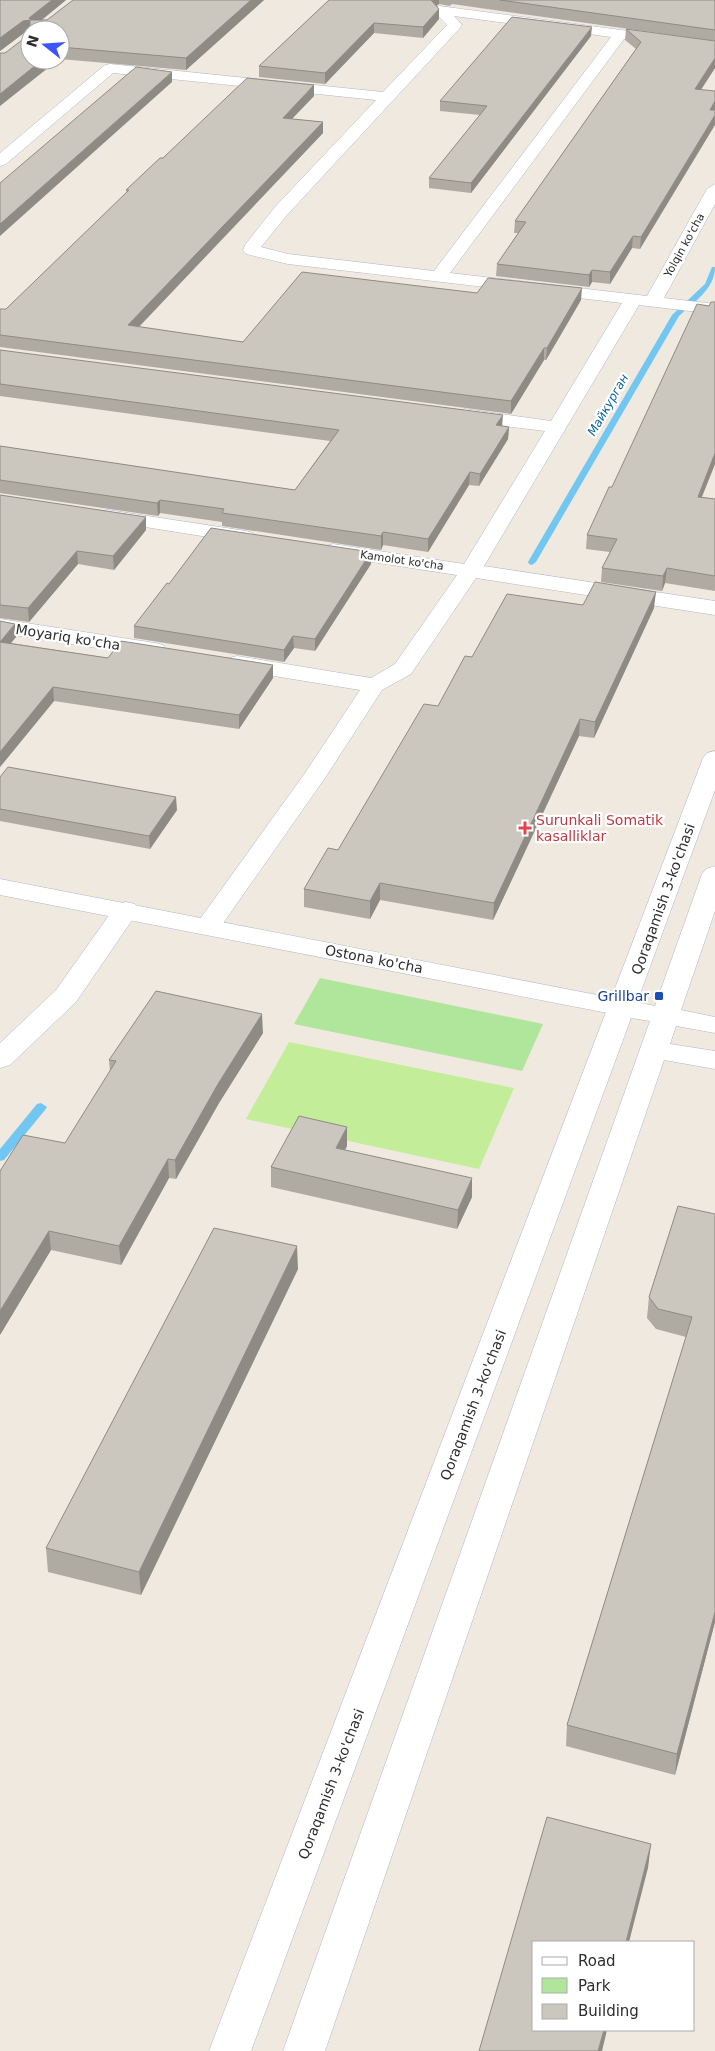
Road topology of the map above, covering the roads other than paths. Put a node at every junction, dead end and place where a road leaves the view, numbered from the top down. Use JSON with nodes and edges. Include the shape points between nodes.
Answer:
{"nodes":[{"id":1,"x":450,"y":0,"type":"edge"},
{"id":2,"x":439,"y":10,"type":"junction"},
{"id":3,"x":620,"y":34,"type":"junction"},
{"id":4,"x":652,"y":38,"type":"edge"},
{"id":5,"x":387,"y":97,"type":"junction"},
{"id":6,"x":0,"y":161,"type":"edge"},
{"id":7,"x":715,"y":189,"type":"edge"},
{"id":8,"x":438,"y":277,"type":"junction"},
{"id":9,"x":644,"y":300,"type":"junction"},
{"id":10,"x":715,"y":309,"type":"edge"},
{"id":11,"x":446,"y":413,"type":"edge"},
{"id":12,"x":555,"y":427,"type":"junction"},
{"id":13,"x":88,"y":513,"type":"edge"},
{"id":14,"x":265,"y":540,"type":"edge"},
{"id":15,"x":314,"y":547,"type":"edge"},
{"id":16,"x":479,"y":571,"type":"junction"},
{"id":17,"x":715,"y":608,"type":"edge"},
{"id":18,"x":0,"y":626,"type":"edge"},
{"id":19,"x":177,"y":654,"type":"edge"},
{"id":20,"x":216,"y":660,"type":"edge"},
{"id":21,"x":374,"y":685,"type":"junction"},
{"id":22,"x":715,"y":758,"type":"edge"},
{"id":23,"x":715,"y":874,"type":"edge"},
{"id":24,"x":0,"y":887,"type":"edge"},
{"id":25,"x":126,"y":910,"type":"junction"},
{"id":26,"x":208,"y":926,"type":"junction"},
{"id":27,"x":623,"y":1008,"type":"junction"},
{"id":28,"x":666,"y":1016,"type":"junction"},
{"id":29,"x":715,"y":1025,"type":"edge"},
{"id":30,"x":655,"y":1050,"type":"junction"},
{"id":31,"x":0,"y":1059,"type":"edge"},
{"id":32,"x":715,"y":1060,"type":"edge"},
{"id":33,"x":230,"y":2051,"type":"edge"},
{"id":34,"x":304,"y":2051,"type":"edge"}],
"edges":[{"from":1,"to":2,"type":"street"},
{"from":2,"to":3,"type":"street"},
{"from":2,"to":5,"type":"street","via":[[455,25]]},
{"from":3,"to":4,"type":"street"},
{"from":3,"to":8,"type":"street"},
{"from":5,"to":6,"type":"street","via":[[110,68]]},
{"from":5,"to":8,"type":"street","via":[[281,211],[252,250],[288,259]]},
{"from":7,"to":9,"type":"street","name":"Yolqin ko'cha"},
{"from":8,"to":9,"type":"street"},
{"from":9,"to":10,"type":"street"},
{"from":9,"to":12,"type":"street","name":"Yolqin ko'cha"},
{"from":11,"to":12,"type":"street"},
{"from":12,"to":16,"type":"street","name":"Yolqin ko'cha"},
{"from":13,"to":14,"type":"street"},
{"from":15,"to":16,"type":"street","name":"Kamolot ko'cha"},
{"from":16,"to":17,"type":"street","name":"Kamolot ko'cha"},
{"from":16,"to":21,"type":"street","name":"Yolqin ko'cha","via":[[403,669]]},
{"from":18,"to":19,"type":"street","name":"Moyariq ko'cha"},
{"from":20,"to":21,"type":"street"},
{"from":21,"to":26,"type":"street"},
{"from":22,"to":27,"type":"street","name":"Qoraqamish 3-ko'chasi"},
{"from":23,"to":28,"type":"street"},
{"from":24,"to":25,"type":"street","name":"Ostona ko'cha"},
{"from":25,"to":26,"type":"street","name":"Ostona ko'cha"},
{"from":25,"to":31,"type":"street","via":[[66,996]]},
{"from":26,"to":27,"type":"street","name":"Ostona ko'cha"},
{"from":27,"to":28,"type":"street","name":"Ostona ko'cha"},
{"from":27,"to":30,"type":"street"},
{"from":27,"to":33,"type":"street","name":"Qoraqamish 3-ko'chasi"},
{"from":28,"to":29,"type":"street","name":"Ostona ko'cha"},
{"from":28,"to":30,"type":"street"},
{"from":30,"to":32,"type":"street"},
{"from":30,"to":34,"type":"street"}]}
